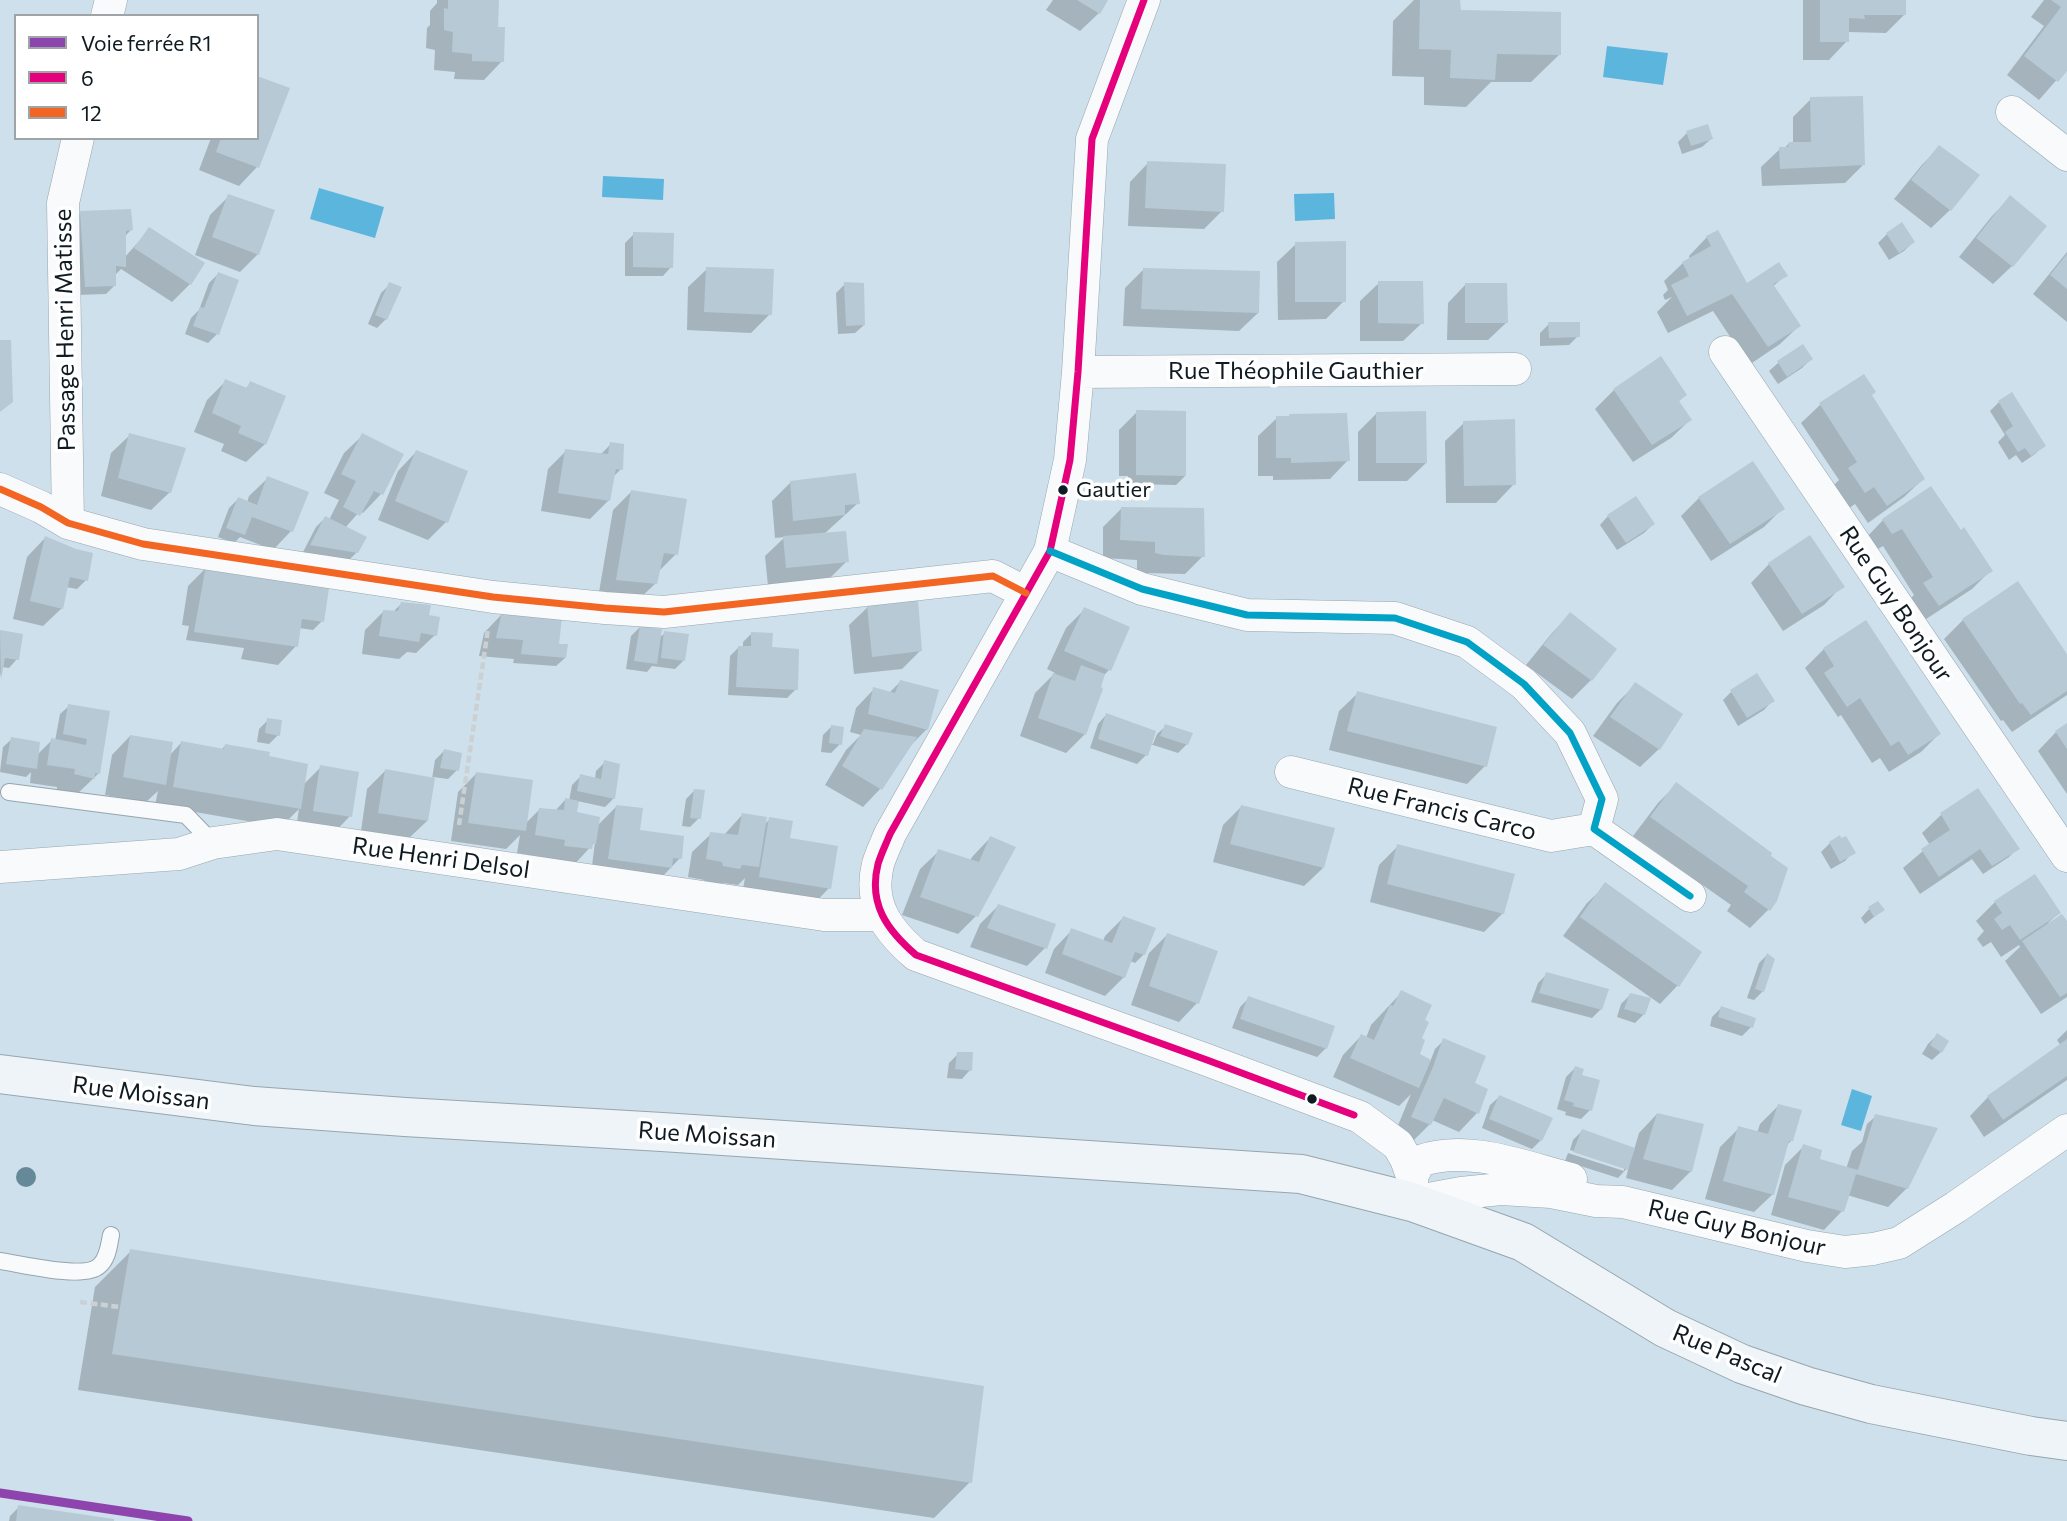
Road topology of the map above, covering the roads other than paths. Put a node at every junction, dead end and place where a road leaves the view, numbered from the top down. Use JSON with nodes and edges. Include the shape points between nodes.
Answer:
{"nodes":[{"id":1,"x":1144,"y":0,"type":"edge"},
{"id":2,"x":2012,"y":112,"type":"dead end"},
{"id":3,"x":78,"y":140,"type":"edge"},
{"id":4,"x":2067,"y":155,"type":"edge"},
{"id":5,"x":1725,"y":352,"type":"dead end"},
{"id":6,"x":1515,"y":369,"type":"dead end"},
{"id":7,"x":1078,"y":372,"type":"junction"},
{"id":8,"x":0,"y":489,"type":"edge"},
{"id":9,"x":68,"y":523,"type":"junction"},
{"id":10,"x":1050,"y":551,"type":"junction"},
{"id":11,"x":1026,"y":593,"type":"junction"},
{"id":12,"x":1291,"y":772,"type":"dead end"},
{"id":13,"x":9,"y":792,"type":"dead end"},
{"id":14,"x":1594,"y":829,"type":"junction"},
{"id":15,"x":214,"y":843,"type":"junction"},
{"id":16,"x":2067,"y":856,"type":"edge"},
{"id":17,"x":0,"y":867,"type":"edge"},
{"id":18,"x":1690,"y":896,"type":"dead end"},
{"id":19,"x":881,"y":915,"type":"junction"},
{"id":20,"x":0,"y":1074,"type":"edge"},
{"id":21,"x":2067,"y":1130,"type":"edge"},
{"id":22,"x":1412,"y":1189,"type":"junction"},
{"id":23,"x":111,"y":1235,"type":"dead end"},
{"id":24,"x":0,"y":1261,"type":"edge"},
{"id":25,"x":2067,"y":1441,"type":"edge"}],
"edges":[{"from":1,"to":7,"type":"street","via":[[1092,139]]},
{"from":2,"to":4,"type":"street"},
{"from":3,"to":9,"type":"street","name":"Passage Henri Matisse","via":[[62,203]]},
{"from":5,"to":16,"type":"street","name":"Rue Guy Bonjour"},
{"from":6,"to":7,"type":"street","name":"Rue Théophile Gauthier"},
{"from":7,"to":10,"type":"street","via":[[1070,460]]},
{"from":8,"to":9,"type":"street"},
{"from":9,"to":11,"type":"street","via":[[143,544],[493,597],[664,612],[993,576]]},
{"from":10,"to":11,"type":"street"},
{"from":10,"to":14,"type":"street","via":[[1142,589],[1247,615],[1395,618],[1467,642],[1524,684],[1570,733],[1602,799]]},
{"from":11,"to":19,"type":"street","via":[[890,834],[878,864],[874,893]]},
{"from":12,"to":14,"type":"street","name":"Rue Francis Carco","via":[[1551,836]]},
{"from":13,"to":15,"type":"lane","via":[[186,815]]},
{"from":14,"to":18,"type":"street"},
{"from":15,"to":17,"type":"street","name":"Rue Henri Delsol","via":[[179,854]]},
{"from":15,"to":19,"type":"street","name":"Rue Henri Delsol","via":[[276,834],[824,915]]},
{"from":19,"to":22,"type":"street","via":[[916,955],[1360,1117],[1398,1145]]},
{"from":20,"to":22,"type":"main road","name":"Rue Moissan","via":[[254,1106],[1301,1174]]},
{"from":21,"to":22,"type":"street","name":"Rue Guy Bonjour","via":[[1899,1243],[1845,1252],[1623,1202],[1551,1192]]},
{"from":22,"to":25,"type":"main road","name":"Rue Pascal","via":[[1523,1242],[1665,1328],[1742,1364],[1871,1404]]},
{"from":23,"to":24,"type":"lane","via":[[105,1258],[93,1271]]}]}
